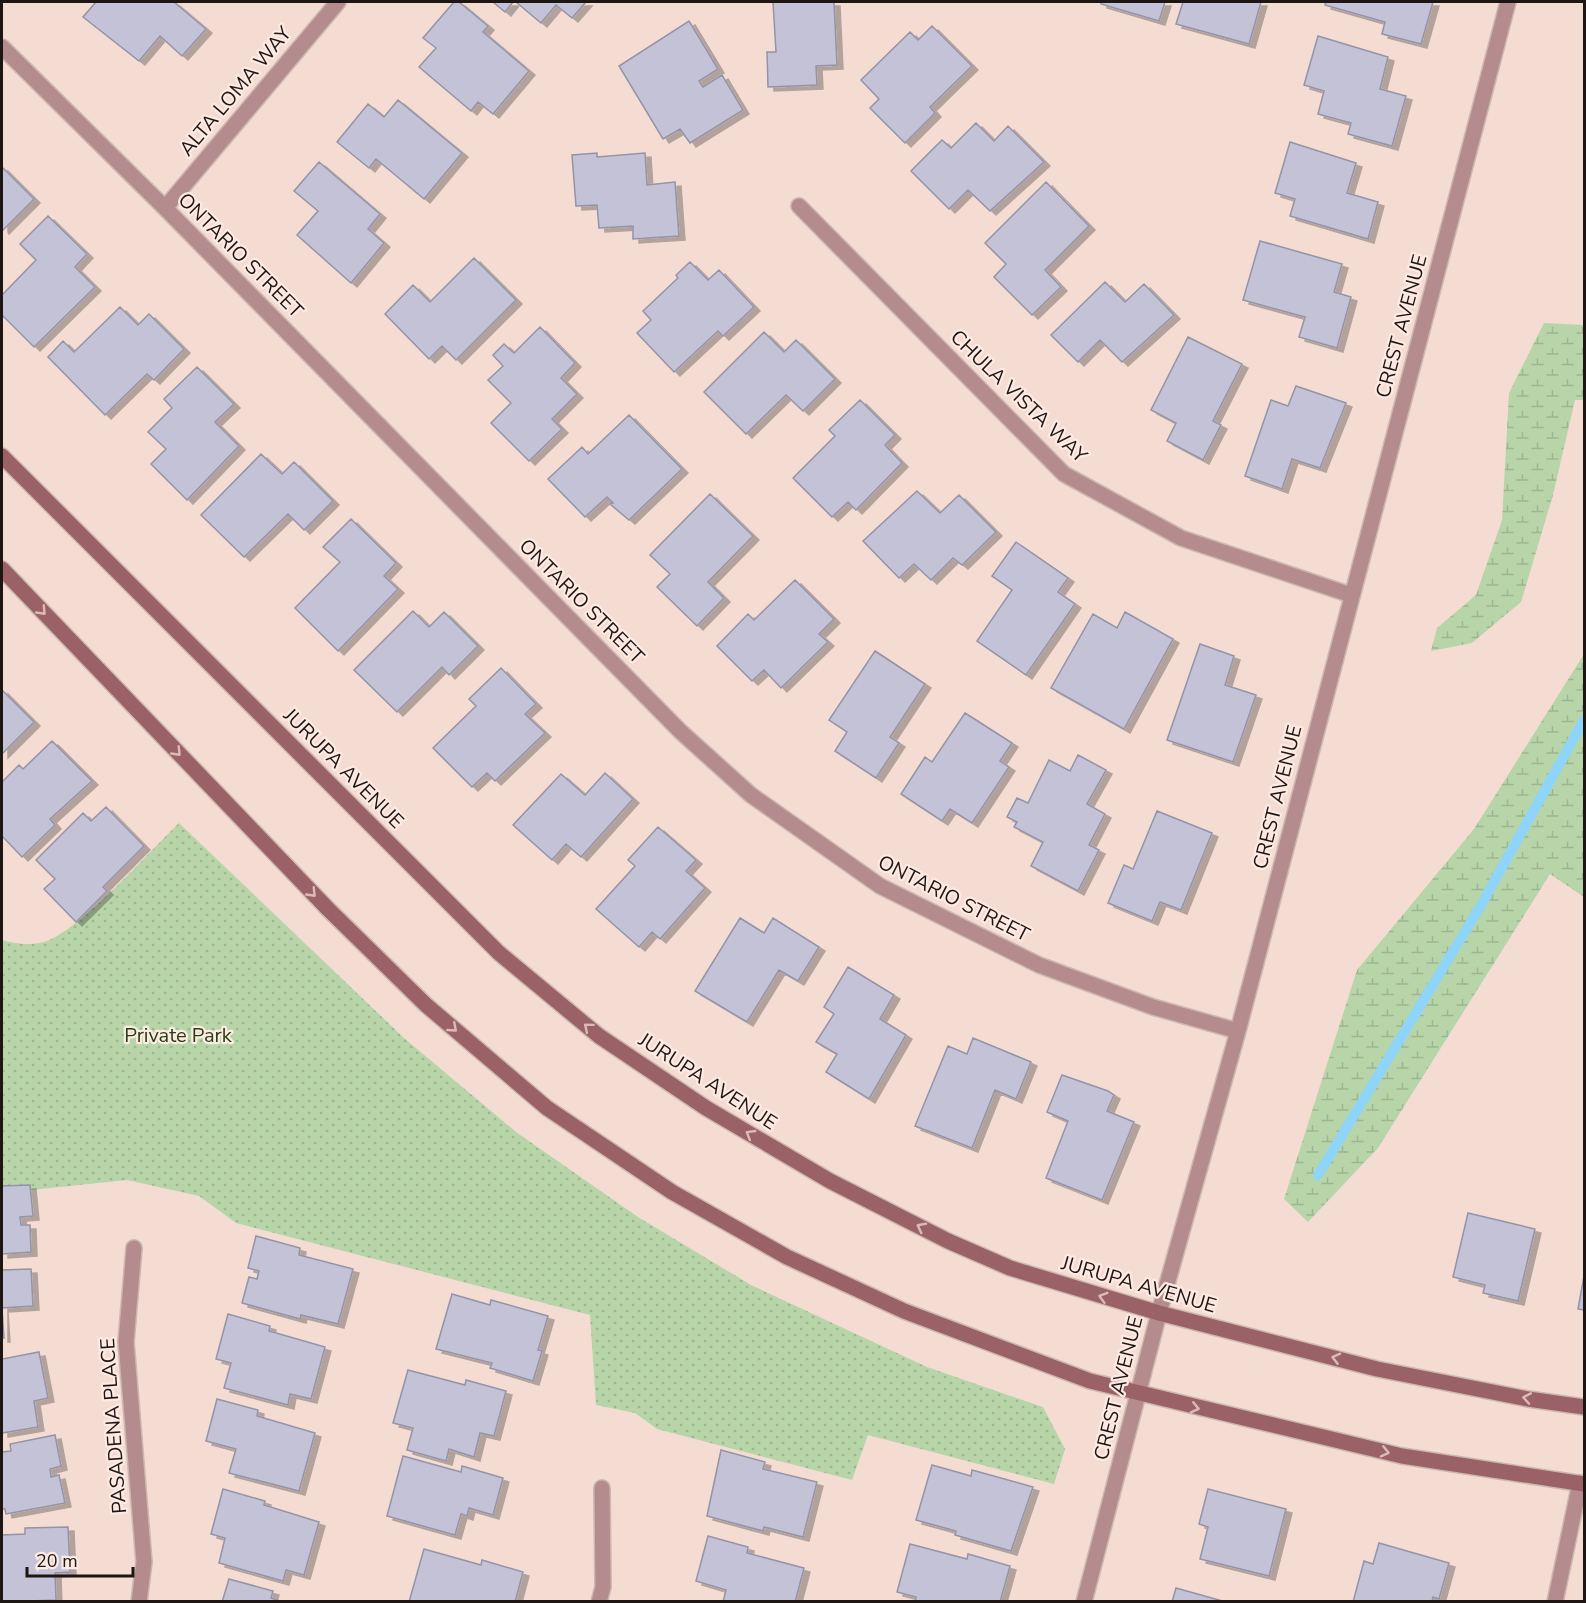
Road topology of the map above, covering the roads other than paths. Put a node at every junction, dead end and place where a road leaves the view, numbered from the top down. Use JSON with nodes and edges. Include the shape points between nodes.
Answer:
{"nodes":[{"id":1,"x":338,"y":2,"type":"edge"},
{"id":2,"x":1508,"y":2,"type":"edge"},
{"id":3,"x":2,"y":47,"type":"edge"},
{"id":4,"x":799,"y":206,"type":"dead end"},
{"id":5,"x":165,"y":207,"type":"junction"},
{"id":6,"x":2,"y":456,"type":"edge"},
{"id":7,"x":2,"y":569,"type":"edge"},
{"id":8,"x":1351,"y":595,"type":"junction"},
{"id":9,"x":1238,"y":1031,"type":"junction"},
{"id":10,"x":134,"y":1248,"type":"dead end"},
{"id":11,"x":1159,"y":1313,"type":"junction"},
{"id":12,"x":1138,"y":1394,"type":"junction"},
{"id":13,"x":1584,"y":1407,"type":"edge"},
{"id":14,"x":1582,"y":1484,"type":"edge"},
{"id":15,"x":602,"y":1488,"type":"dead end"},
{"id":16,"x":139,"y":1602,"type":"edge"},
{"id":17,"x":599,"y":1602,"type":"edge"},
{"id":18,"x":1084,"y":1602,"type":"edge"},
{"id":19,"x":1555,"y":1602,"type":"edge"}],
"edges":[{"from":1,"to":5,"type":"street","name":"ALTA LOMA WAY"},
{"from":2,"to":8,"type":"street","name":"CREST AVENUE"},
{"from":3,"to":5,"type":"street","name":"ONTARIO STREET"},
{"from":4,"to":8,"type":"street","name":"CHULA VISTA WAY","via":[[1064,474],[1181,538]]},
{"from":5,"to":9,"type":"street","name":"ONTARIO STREET","via":[[680,731],[751,795],[880,886],[1039,965],[1153,1007]]},
{"from":11,"to":6,"type":"main road","name":"JURUPA AVENUE","one_way":true,"via":[[1011,1268],[948,1241],[830,1181],[706,1108],[599,1036],[499,953]]},
{"from":7,"to":12,"type":"main road","one_way":true,"via":[[328,909],[426,1005],[547,1108],[672,1192],[787,1257],[914,1315],[1080,1377]]},
{"from":8,"to":9,"type":"street","name":"CREST AVENUE"},
{"from":9,"to":11,"type":"street","name":"CREST AVENUE"},
{"from":10,"to":16,"type":"street","name":"PASADENA PLACE","via":[[126,1342],[144,1562]]},
{"from":11,"to":12,"type":"street","name":"CREST AVENUE"},
{"from":13,"to":11,"type":"main road","name":"JURUPA AVENUE","one_way":true,"via":[[1377,1369]]},
{"from":12,"to":14,"type":"main road","one_way":true,"via":[[1402,1456]]},
{"from":12,"to":18,"type":"street","name":"CREST AVENUE"},
{"from":14,"to":19,"type":"street"},
{"from":15,"to":17,"type":"street","via":[[603,1587]]}]}
